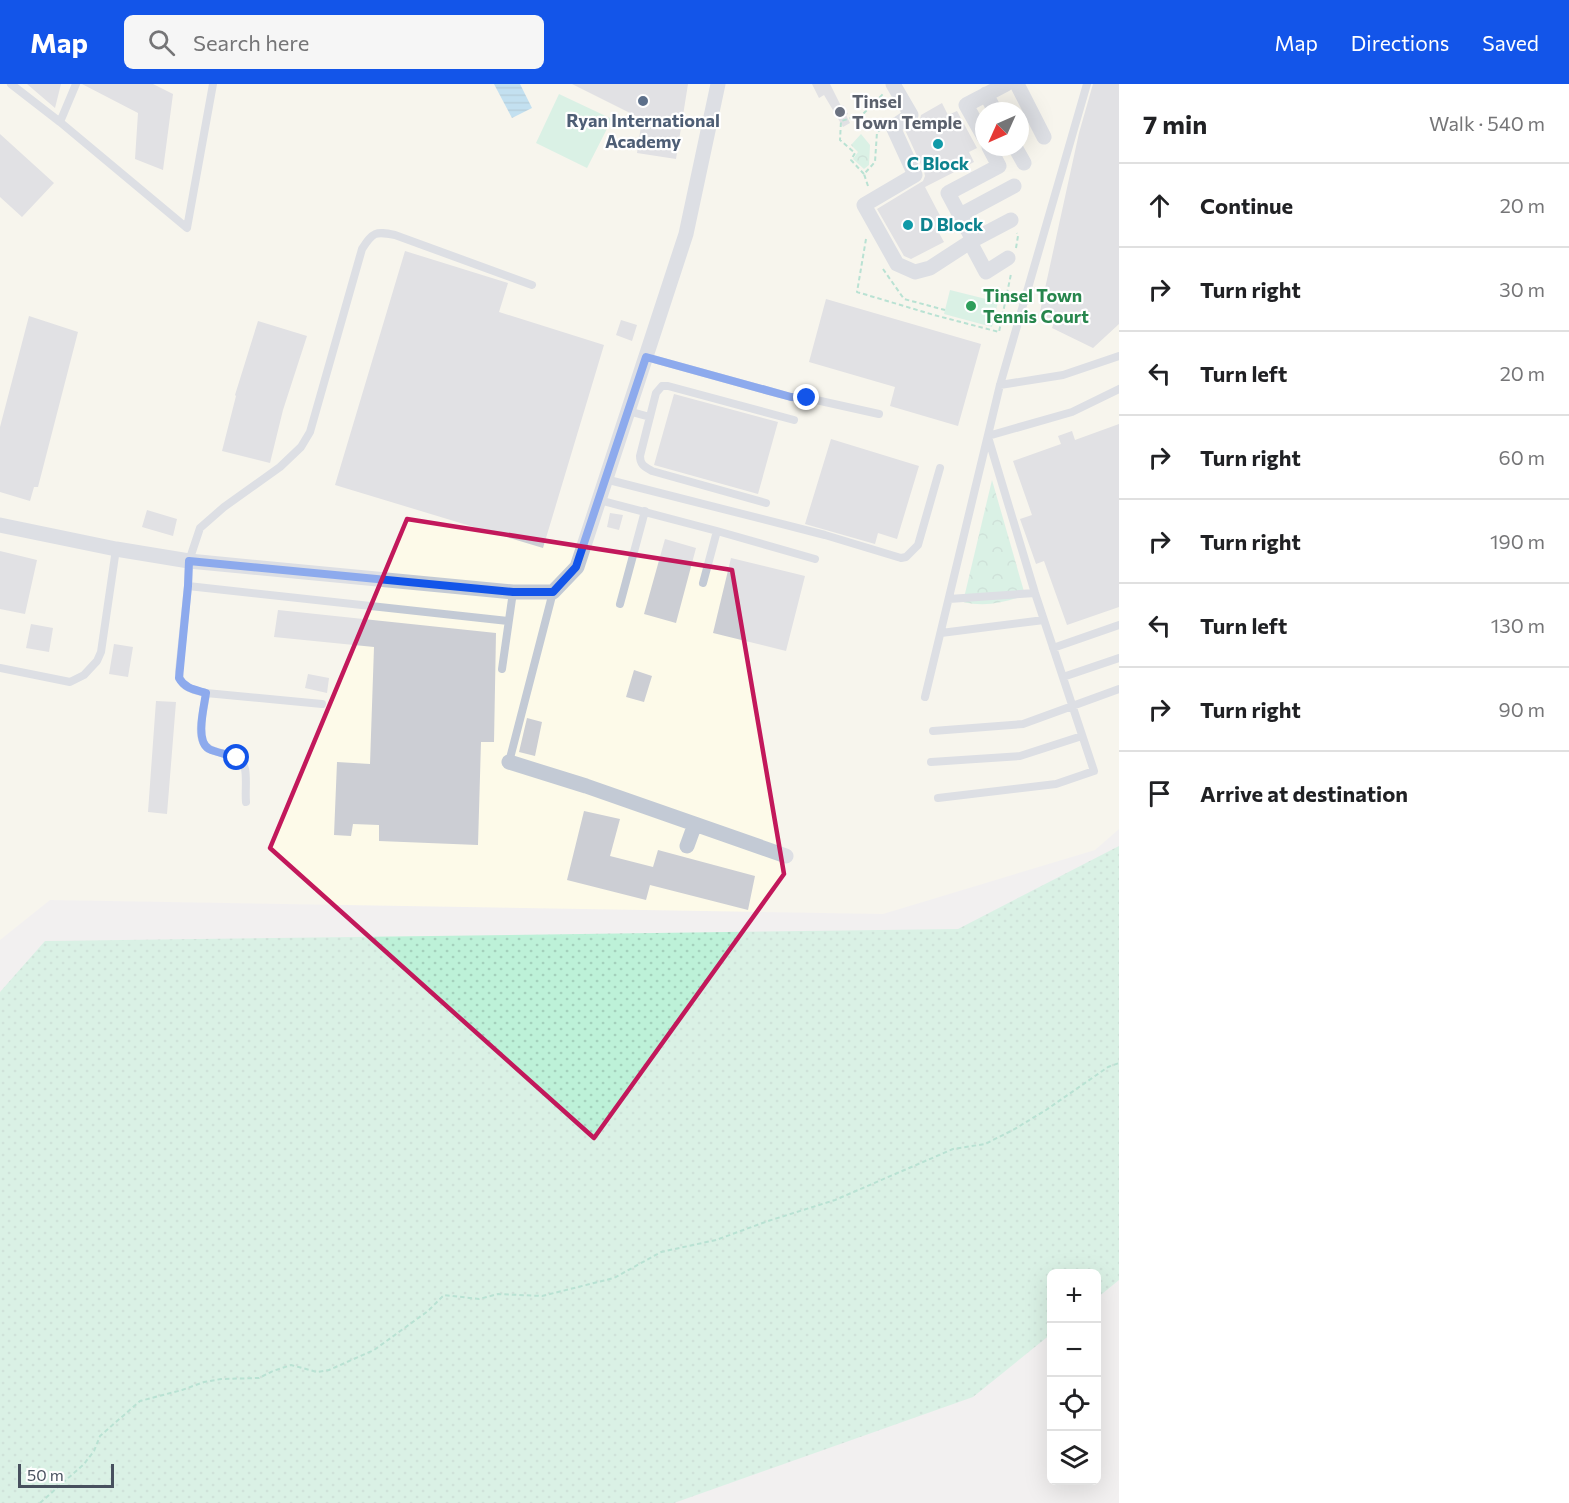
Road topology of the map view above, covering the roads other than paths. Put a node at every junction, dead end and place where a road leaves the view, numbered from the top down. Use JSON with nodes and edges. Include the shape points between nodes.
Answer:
{"nodes":[{"id":1,"x":12,"y":84,"type":"edge"},
{"id":2,"x":76,"y":84,"type":"edge"},
{"id":3,"x":213,"y":84,"type":"edge"},
{"id":4,"x":718,"y":84,"type":"edge"},
{"id":5,"x":1006,"y":84,"type":"edge"},
{"id":6,"x":1017,"y":84,"type":"edge"},
{"id":7,"x":1087,"y":84,"type":"edge"},
{"id":8,"x":889,"y":88,"type":"edge"},
{"id":9,"x":986,"y":94,"type":"junction"},
{"id":10,"x":990,"y":102,"type":"edge"},
{"id":11,"x":975,"y":121,"type":"edge"},
{"id":12,"x":60,"y":122,"type":"junction"},
{"id":13,"x":1044,"y":137,"type":"dead end"},
{"id":14,"x":994,"y":156,"type":"edge"},
{"id":15,"x":1020,"y":156,"type":"edge"},
{"id":16,"x":1024,"y":164,"type":"dead end"},
{"id":17,"x":1014,"y":186,"type":"dead end"},
{"id":18,"x":960,"y":215,"type":"junction"},
{"id":19,"x":1011,"y":220,"type":"road end"},
{"id":20,"x":971,"y":241,"type":"junction"},
{"id":21,"x":1011,"y":261,"type":"road end"},
{"id":22,"x":532,"y":285,"type":"dead end"},
{"id":23,"x":646,"y":357,"type":"junction"},
{"id":24,"x":1119,"y":357,"type":"edge"},
{"id":25,"x":1000,"y":385,"type":"junction"},
{"id":26,"x":1119,"y":389,"type":"edge"},
{"id":27,"x":628,"y":411,"type":"junction"},
{"id":28,"x":879,"y":414,"type":"dead end"},
{"id":29,"x":650,"y":417,"type":"junction"},
{"id":30,"x":794,"y":420,"type":"dead end"},
{"id":31,"x":988,"y":435,"type":"junction"},
{"id":32,"x":940,"y":468,"type":"dead end"},
{"id":33,"x":605,"y":479,"type":"junction"},
{"id":34,"x":599,"y":500,"type":"junction"},
{"id":35,"x":766,"y":503,"type":"dead end"},
{"id":36,"x":645,"y":511,"type":"junction"},
{"id":37,"x":0,"y":525,"type":"edge"},
{"id":38,"x":717,"y":531,"type":"junction"},
{"id":39,"x":116,"y":549,"type":"junction"},
{"id":40,"x":815,"y":559,"type":"dead end"},
{"id":41,"x":189,"y":561,"type":"junction"},
{"id":42,"x":703,"y":583,"type":"dead end"},
{"id":43,"x":188,"y":586,"type":"junction"},
{"id":44,"x":513,"y":592,"type":"junction"},
{"id":45,"x":553,"y":592,"type":"junction"},
{"id":46,"x":1035,"y":593,"type":"junction"},
{"id":47,"x":949,"y":599,"type":"junction"},
{"id":48,"x":620,"y":604,"type":"dead end"},
{"id":49,"x":1044,"y":620,"type":"junction"},
{"id":50,"x":508,"y":621,"type":"junction"},
{"id":51,"x":1119,"y":625,"type":"edge"},
{"id":52,"x":941,"y":633,"type":"junction"},
{"id":53,"x":1053,"y":648,"type":"junction"},
{"id":54,"x":1119,"y":658,"type":"edge"},
{"id":55,"x":0,"y":668,"type":"edge"},
{"id":56,"x":502,"y":669,"type":"dead end"},
{"id":57,"x":1063,"y":677,"type":"junction"},
{"id":58,"x":1119,"y":689,"type":"edge"},
{"id":59,"x":206,"y":693,"type":"junction"},
{"id":60,"x":926,"y":697,"type":"dead end"},
{"id":61,"x":322,"y":704,"type":"dead end"},
{"id":62,"x":1072,"y":706,"type":"junction"},
{"id":63,"x":933,"y":731,"type":"dead end"},
{"id":64,"x":1082,"y":736,"type":"junction"},
{"id":65,"x":509,"y":762,"type":"joint"},
{"id":66,"x":931,"y":762,"type":"dead end"},
{"id":67,"x":938,"y":798,"type":"dead end"},
{"id":68,"x":246,"y":802,"type":"dead end"},
{"id":69,"x":694,"y":824,"type":"junction"},
{"id":70,"x":687,"y":846,"type":"dead end"},
{"id":71,"x":786,"y":856,"type":"dead end"}],
"edges":[{"from":1,"to":12,"type":"lane"},
{"from":2,"to":12,"type":"lane"},
{"from":3,"to":12,"type":"lane","via":[[186,228]]},
{"from":4,"to":23,"type":"street","via":[[686,234]]},
{"from":5,"to":9,"type":"street"},
{"from":6,"to":13,"type":"street"},
{"from":7,"to":25,"type":"lane"},
{"from":8,"to":20,"type":"street","via":[[912,115],[892,126],[915,175],[864,205],[897,264],[915,272],[930,268]]},
{"from":9,"to":10,"type":"street"},
{"from":9,"to":11,"type":"street","via":[[966,105]]},
{"from":14,"to":18,"type":"street","via":[[999,166],[948,194]]},
{"from":15,"to":16,"type":"street"},
{"from":17,"to":18,"type":"street"},
{"from":18,"to":20,"type":"street"},
{"from":19,"to":20,"type":"street"},
{"from":20,"to":21,"type":"street","via":[[986,272]]},
{"from":22,"to":41,"type":"lane","via":[[395,235],[380,232],[370,237],[362,249],[310,432],[280,467],[200,528]]},
{"from":23,"to":27,"type":"street"},
{"from":23,"to":28,"type":"lane","via":[[791,397]]},
{"from":24,"to":25,"type":"lane","via":[[1063,375]]},
{"from":25,"to":31,"type":"lane"},
{"from":26,"to":31,"type":"lane","via":[[1072,412]]},
{"from":27,"to":29,"type":"lane"},
{"from":27,"to":33,"type":"street"},
{"from":29,"to":30,"type":"lane","via":[[658,388],[668,386]]},
{"from":29,"to":35,"type":"lane","via":[[640,456],[643,466]]},
{"from":31,"to":46,"type":"lane"},
{"from":31,"to":47,"type":"lane"},
{"from":32,"to":33,"type":"lane","via":[[918,545],[901,558]]},
{"from":33,"to":34,"type":"street"},
{"from":34,"to":36,"type":"lane"},
{"from":34,"to":45,"type":"street","via":[[576,567]]},
{"from":36,"to":38,"type":"lane"},
{"from":36,"to":48,"type":"lane"},
{"from":37,"to":39,"type":"street"},
{"from":38,"to":40,"type":"lane"},
{"from":38,"to":42,"type":"lane"},
{"from":39,"to":41,"type":"street"},
{"from":39,"to":55,"type":"lane","via":[[101,652],[90,669],[70,682]]},
{"from":41,"to":43,"type":"lane"},
{"from":41,"to":44,"type":"street"},
{"from":43,"to":50,"type":"lane"},
{"from":43,"to":59,"type":"lane","via":[[179,678],[190,688]]},
{"from":44,"to":45,"type":"street"},
{"from":44,"to":50,"type":"lane"},
{"from":45,"to":65,"type":"lane"},
{"from":46,"to":47,"type":"lane"},
{"from":46,"to":49,"type":"lane"},
{"from":47,"to":52,"type":"lane"},
{"from":49,"to":52,"type":"lane"},
{"from":49,"to":53,"type":"lane"},
{"from":50,"to":56,"type":"lane"},
{"from":51,"to":53,"type":"lane"},
{"from":52,"to":60,"type":"lane"},
{"from":53,"to":57,"type":"lane"},
{"from":54,"to":57,"type":"lane"},
{"from":57,"to":62,"type":"lane"},
{"from":58,"to":62,"type":"lane"},
{"from":59,"to":61,"type":"lane"},
{"from":59,"to":68,"type":"lane","via":[[202,740],[211,750],[241,762],[245,768]]},
{"from":62,"to":63,"type":"lane","via":[[1023,724]]},
{"from":62,"to":64,"type":"lane"},
{"from":64,"to":66,"type":"lane","via":[[1020,756]]},
{"from":64,"to":67,"type":"lane","via":[[1094,771],[1056,784]]},
{"from":65,"to":69,"type":"street"},
{"from":69,"to":70,"type":"street"},
{"from":69,"to":71,"type":"street"}]}
